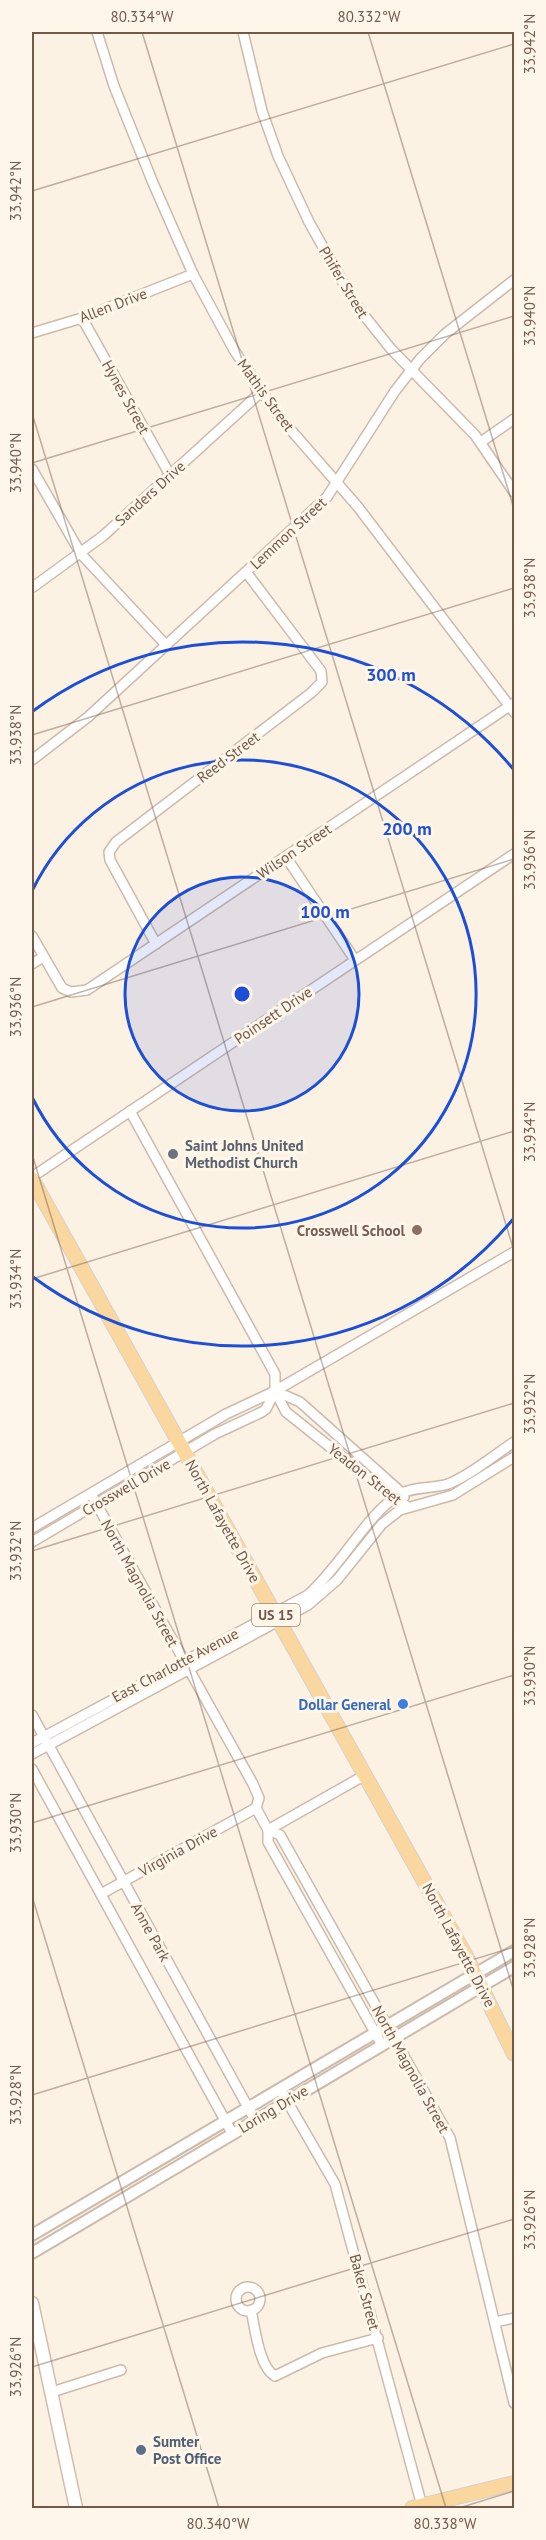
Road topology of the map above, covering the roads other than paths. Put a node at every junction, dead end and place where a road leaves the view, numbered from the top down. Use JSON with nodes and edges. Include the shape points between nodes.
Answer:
{"nodes":[{"id":1,"x":97,"y":32,"type":"edge"},
{"id":2,"x":243,"y":32,"type":"edge"},
{"id":3,"x":193,"y":274,"type":"junction"},
{"id":4,"x":514,"y":280,"type":"edge"},
{"id":5,"x":82,"y":318,"type":"junction"},
{"id":6,"x":32,"y":333,"type":"edge"},
{"id":7,"x":412,"y":369,"type":"junction"},
{"id":8,"x":261,"y":392,"type":"junction"},
{"id":9,"x":514,"y":419,"type":"edge"},
{"id":10,"x":481,"y":442,"type":"junction"},
{"id":11,"x":32,"y":469,"type":"edge"},
{"id":12,"x":170,"y":475,"type":"junction"},
{"id":13,"x":337,"y":482,"type":"junction"},
{"id":14,"x":514,"y":492,"type":"edge"},
{"id":15,"x":81,"y":554,"type":"junction"},
{"id":16,"x":246,"y":572,"type":"junction"},
{"id":17,"x":33,"y":587,"type":"edge"},
{"id":18,"x":166,"y":645,"type":"junction"},
{"id":19,"x":513,"y":707,"type":"edge"},
{"id":20,"x":32,"y":760,"type":"edge"},
{"id":21,"x":514,"y":854,"type":"edge"},
{"id":22,"x":286,"y":856,"type":"junction"},
{"id":23,"x":32,"y":936,"type":"edge"},
{"id":24,"x":156,"y":944,"type":"junction"},
{"id":25,"x":43,"y":957,"type":"junction"},
{"id":26,"x":355,"y":960,"type":"junction"},
{"id":27,"x":32,"y":964,"type":"edge"},
{"id":28,"x":130,"y":1111,"type":"junction"},
{"id":29,"x":32,"y":1178,"type":"edge"},
{"id":30,"x":513,"y":1255,"type":"edge"},
{"id":31,"x":275,"y":1391,"type":"junction"},
{"id":32,"x":514,"y":1442,"type":"edge"},
{"id":33,"x":182,"y":1447,"type":"junction"},
{"id":34,"x":514,"y":1457,"type":"edge"},
{"id":35,"x":91,"y":1494,"type":"junction"},
{"id":36,"x":398,"y":1496,"type":"junction"},
{"id":37,"x":96,"y":1504,"type":"junction"},
{"id":38,"x":408,"y":1507,"type":"junction"},
{"id":39,"x":32,"y":1528,"type":"edge"},
{"id":40,"x":32,"y":1542,"type":"edge"},
{"id":41,"x":277,"y":1617,"type":"junction"},
{"id":42,"x":186,"y":1665,"type":"junction"},
{"id":43,"x":32,"y":1715,"type":"edge"},
{"id":44,"x":37,"y":1740,"type":"edge"},
{"id":45,"x":32,"y":1754,"type":"edge"},
{"id":46,"x":32,"y":1769,"type":"edge"},
{"id":47,"x":365,"y":1775,"type":"junction"},
{"id":48,"x":256,"y":1808,"type":"junction"},
{"id":49,"x":268,"y":1830,"type":"junction"},
{"id":50,"x":123,"y":1882,"type":"junction"},
{"id":51,"x":101,"y":1894,"type":"junction"},
{"id":52,"x":514,"y":1951,"type":"edge"},
{"id":53,"x":514,"y":1967,"type":"edge"},
{"id":54,"x":479,"y":1980,"type":"junction"},
{"id":55,"x":387,"y":2026,"type":"junction"},
{"id":56,"x":375,"y":2033,"type":"junction"},
{"id":57,"x":394,"y":2038,"type":"junction"},
{"id":58,"x":382,"y":2045,"type":"junction"},
{"id":59,"x":514,"y":2054,"type":"edge"},
{"id":60,"x":280,"y":2089,"type":"junction"},
{"id":61,"x":287,"y":2101,"type":"junction"},
{"id":62,"x":248,"y":2108,"type":"junction"},
{"id":63,"x":255,"y":2120,"type":"junction"},
{"id":64,"x":225,"y":2121,"type":"junction"},
{"id":65,"x":232,"y":2133,"type":"junction"},
{"id":66,"x":32,"y":2235,"type":"edge"},
{"id":67,"x":32,"y":2253,"type":"edge"},
{"id":68,"x":32,"y":2303,"type":"edge"},
{"id":69,"x":251,"y":2310,"type":"dead end"},
{"id":70,"x":514,"y":2318,"type":"edge"},
{"id":71,"x":495,"y":2322,"type":"junction"},
{"id":72,"x":378,"y":2338,"type":"junction"},
{"id":73,"x":121,"y":2370,"type":"dead end"},
{"id":74,"x":52,"y":2392,"type":"junction"},
{"id":75,"x":514,"y":2403,"type":"edge"},
{"id":76,"x":514,"y":2482,"type":"edge"},
{"id":77,"x":417,"y":2507,"type":"edge"},
{"id":78,"x":76,"y":2508,"type":"edge"}],
"edges":[{"from":1,"to":3,"type":"street","name":"Mathis Street","via":[[135,139]]},
{"from":2,"to":7,"type":"street","name":"Phifer Street","via":[[267,126],[303,212],[355,304],[382,340]]},
{"from":3,"to":5,"type":"street","name":"Allen Drive"},
{"from":3,"to":8,"type":"street","name":"Mathis Street"},
{"from":4,"to":7,"type":"street","name":"Lemmon Street","via":[[445,334]]},
{"from":5,"to":6,"type":"street","name":"Allen Drive"},
{"from":5,"to":12,"type":"street","name":"Hynes Street"},
{"from":7,"to":10,"type":"street","name":"Phifer Street"},
{"from":7,"to":13,"type":"street","name":"Lemmon Street"},
{"from":8,"to":12,"type":"street","name":"Sanders Drive"},
{"from":8,"to":13,"type":"street","name":"Mathis Street"},
{"from":9,"to":10,"type":"street"},
{"from":10,"to":14,"type":"street","name":"Phifer Street"},
{"from":11,"to":15,"type":"street"},
{"from":12,"to":15,"type":"street","name":"Sanders Drive"},
{"from":13,"to":16,"type":"street","name":"Lemmon Street","via":[[327,497]]},
{"from":13,"to":19,"type":"street","name":"Mathis Street"},
{"from":15,"to":17,"type":"street","name":"Sanders Drive"},
{"from":15,"to":18,"type":"street"},
{"from":16,"to":18,"type":"street","name":"Lemmon Street"},
{"from":16,"to":24,"type":"street","name":"Reed Street","via":[[321,671],[322,682],[113,845],[110,860]]},
{"from":18,"to":20,"type":"street","name":"Lemmon Street","via":[[88,717]]},
{"from":19,"to":22,"type":"street","name":"Wilson Street"},
{"from":21,"to":26,"type":"street","name":"Poinsett Drive"},
{"from":22,"to":24,"type":"street","name":"Wilson Street"},
{"from":22,"to":26,"type":"street"},
{"from":23,"to":25,"type":"street"},
{"from":24,"to":25,"type":"street","name":"Wilson Street","via":[[87,990],[71,992],[59,984]]},
{"from":25,"to":27,"type":"street"},
{"from":26,"to":28,"type":"street","name":"Poinsett Drive"},
{"from":28,"to":29,"type":"street","name":"Poinsett Drive"},
{"from":28,"to":31,"type":"street","name":"Yeadon Street","via":[[274,1374]]},
{"from":29,"to":33,"type":"main road","name":"North Lafayette Drive","number":"US 15"},
{"from":30,"to":31,"type":"street","name":"Crosswell Drive"},
{"from":31,"to":33,"type":"street","name":"Crosswell Drive","via":[[226,1414]]},
{"from":31,"to":33,"type":"street","name":"Crosswell Drive","via":[[266,1409]]},
{"from":31,"to":36,"type":"street","name":"Yeadon Street","via":[[300,1402]]},
{"from":31,"to":36,"type":"street","name":"Yeadon Street","via":[[286,1412]]},
{"from":32,"to":36,"type":"street","via":[[450,1483]]},
{"from":33,"to":35,"type":"street","name":"Crosswell Drive"},
{"from":33,"to":37,"type":"street","name":"Crosswell Drive"},
{"from":33,"to":41,"type":"main road","name":"North Lafayette Drive","number":"US 15"},
{"from":34,"to":38,"type":"street","name":"East Charlotte Avenue","via":[[453,1495]]},
{"from":35,"to":37,"type":"street","name":"North Magnolia Street"},
{"from":35,"to":39,"type":"street","name":"Crosswell Drive"},
{"from":36,"to":38,"type":"street","name":"Yeadon Street"},
{"from":36,"to":41,"type":"street","name":"East Charlotte Avenue","via":[[377,1515],[318,1586]]},
{"from":37,"to":40,"type":"street","name":"Crosswell Drive"},
{"from":37,"to":42,"type":"street","name":"North Magnolia Street"},
{"from":38,"to":41,"type":"street","name":"East Charlotte Avenue","via":[[382,1524],[326,1591],[308,1605]]},
{"from":41,"to":42,"type":"street","name":"East Charlotte Avenue"},
{"from":41,"to":47,"type":"main road","name":"North Lafayette Drive","number":"US 15"},
{"from":42,"to":44,"type":"street","name":"East Charlotte Avenue"},
{"from":42,"to":48,"type":"street","name":"North Magnolia Street","via":[[258,1793]]},
{"from":43,"to":44,"type":"street","name":"Anne Park"},
{"from":44,"to":45,"type":"street","name":"East Charlotte Avenue"},
{"from":44,"to":50,"type":"street","name":"Anne Park"},
{"from":46,"to":51,"type":"street","name":"Anne Park"},
{"from":47,"to":49,"type":"street"},
{"from":47,"to":54,"type":"main road","name":"North Lafayette Drive","number":"US 15"},
{"from":48,"to":49,"type":"street","name":"North Magnolia Street"},
{"from":48,"to":50,"type":"street","name":"Virginia Drive"},
{"from":49,"to":55,"type":"street","name":"North Magnolia Street","via":[[280,1835]]},
{"from":49,"to":56,"type":"street","name":"North Magnolia Street","via":[[268,1842]]},
{"from":50,"to":51,"type":"street","name":"Virginia Drive"},
{"from":50,"to":62,"type":"street","name":"Anne Park"},
{"from":51,"to":64,"type":"street","name":"Anne Park"},
{"from":52,"to":54,"type":"street","name":"Loring Drive"},
{"from":53,"to":54,"type":"street","name":"Loring Drive"},
{"from":54,"to":55,"type":"street","name":"Loring Drive"},
{"from":54,"to":57,"type":"street","name":"Loring Drive"},
{"from":54,"to":59,"type":"main road","name":"North Lafayette Drive","number":"US 15"},
{"from":55,"to":56,"type":"street","name":"Loring Drive"},
{"from":55,"to":57,"type":"street","name":"North Magnolia Street"},
{"from":56,"to":58,"type":"street","name":"North Magnolia Street"},
{"from":56,"to":60,"type":"street","name":"Loring Drive"},
{"from":57,"to":58,"type":"street","name":"Loring Drive"},
{"from":57,"to":71,"type":"street","name":"North Magnolia Street","via":[[450,2138]]},
{"from":58,"to":61,"type":"street","name":"Loring Drive"},
{"from":60,"to":61,"type":"street","name":"Baker Street"},
{"from":60,"to":62,"type":"street","name":"Loring Drive"},
{"from":61,"to":63,"type":"street","name":"Loring Drive"},
{"from":61,"to":72,"type":"street","name":"Baker Street","via":[[334,2184]]},
{"from":62,"to":63,"type":"street","name":"Anne Park"},
{"from":62,"to":64,"type":"street","name":"Loring Drive"},
{"from":63,"to":65,"type":"street","name":"Loring Drive"},
{"from":64,"to":65,"type":"street","name":"Anne Park"},
{"from":64,"to":66,"type":"street","name":"Loring Drive"},
{"from":65,"to":67,"type":"street","name":"Loring Drive"},
{"from":68,"to":74,"type":"main road"},
{"from":69,"to":72,"type":"street","via":[[266,2369],[275,2376],[322,2353]]},
{"from":70,"to":71,"type":"street"},
{"from":71,"to":75,"type":"street","name":"North Magnolia Street"},
{"from":72,"to":77,"type":"street","name":"Baker Street"},
{"from":73,"to":74,"type":"street"},
{"from":74,"to":78,"type":"main road"},
{"from":76,"to":77,"type":"main road"}]}
